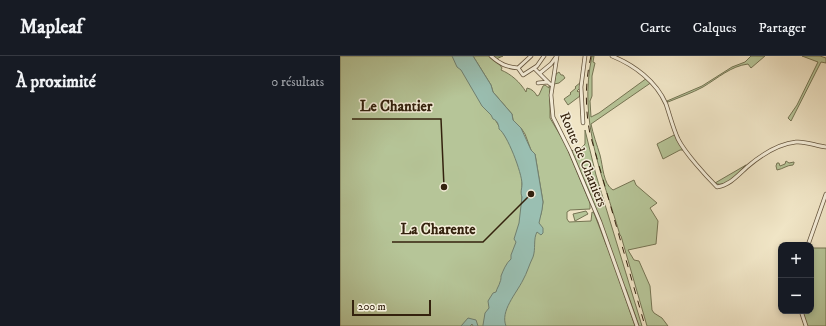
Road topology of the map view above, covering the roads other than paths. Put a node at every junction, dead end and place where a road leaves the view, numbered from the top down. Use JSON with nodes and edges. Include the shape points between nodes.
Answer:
{"nodes":[{"id":1,"x":491,"y":56,"type":"edge"},
{"id":2,"x":531,"y":56,"type":"edge"},
{"id":3,"x":544,"y":56,"type":"edge"},
{"id":4,"x":557,"y":56,"type":"edge"},
{"id":5,"x":585,"y":56,"type":"edge"},
{"id":6,"x":612,"y":56,"type":"edge"},
{"id":7,"x":518,"y":68,"type":"junction"},
{"id":8,"x":534,"y":68,"type":"junction"},
{"id":9,"x":540,"y":73,"type":"junction"},
{"id":10,"x":548,"y":82,"type":"junction"},
{"id":11,"x":538,"y":83,"type":"dead end"},
{"id":12,"x":552,"y":84,"type":"junction"},
{"id":13,"x":583,"y":123,"type":"dead end"},
{"id":14,"x":826,"y":147,"type":"edge"},
{"id":15,"x":826,"y":194,"type":"edge"},
{"id":16,"x":809,"y":242,"type":"edge"},
{"id":17,"x":802,"y":314,"type":"edge"},
{"id":18,"x":637,"y":326,"type":"edge"},
{"id":19,"x":806,"y":326,"type":"edge"}],
"edges":[{"from":1,"to":7,"type":"street","via":[[507,67]]},
{"from":2,"to":7,"type":"street"},
{"from":3,"to":8,"type":"street"},
{"from":4,"to":9,"type":"street"},
{"from":4,"to":12,"type":"street","name":"Route de Chaniers"},
{"from":5,"to":13,"type":"street","via":[[581,87]]},
{"from":6,"to":14,"type":"street","via":[[653,83],[665,102],[679,140],[717,187],[728,183],[754,162],[784,144],[797,142]]},
{"from":7,"to":8,"type":"street","via":[[524,75]]},
{"from":8,"to":9,"type":"street"},
{"from":9,"to":10,"type":"street"},
{"from":10,"to":11,"type":"street"},
{"from":10,"to":12,"type":"street"},
{"from":12,"to":18,"type":"street","name":"Route de Chaniers","via":[[553,117],[600,222]]},
{"from":15,"to":16,"type":"street"},
{"from":17,"to":19,"type":"street"}]}
